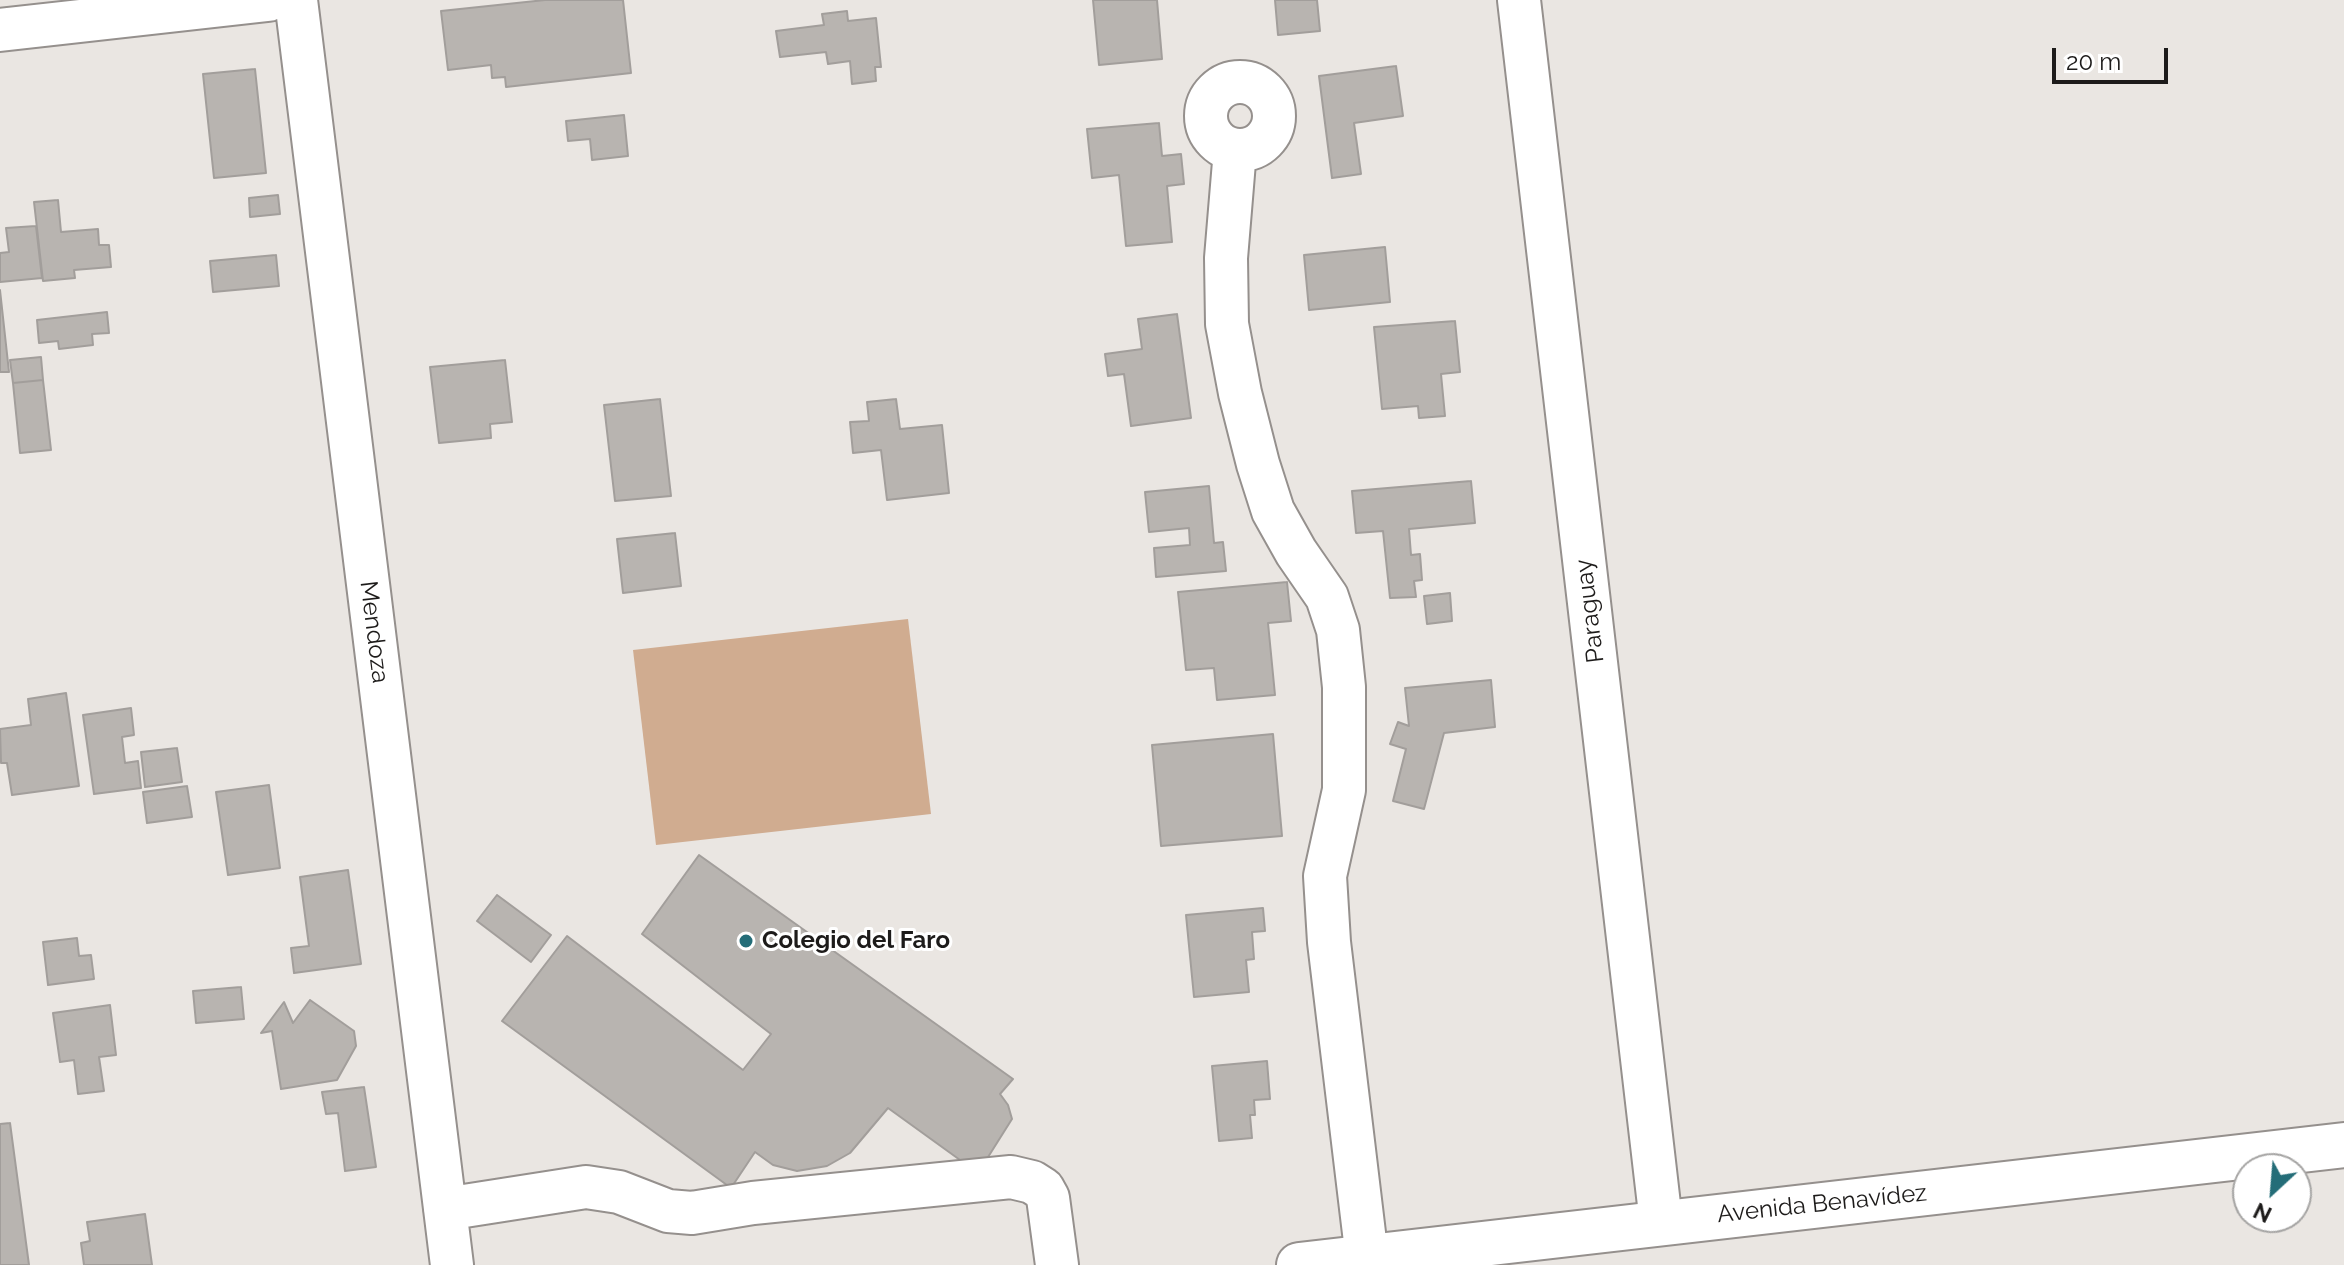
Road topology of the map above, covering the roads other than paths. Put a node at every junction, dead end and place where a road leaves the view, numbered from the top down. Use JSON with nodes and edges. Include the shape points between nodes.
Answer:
{"nodes":[{"id":1,"x":268,"y":0,"type":"edge"},
{"id":2,"x":296,"y":0,"type":"edge"},
{"id":3,"x":1519,"y":0,"type":"edge"},
{"id":4,"x":0,"y":30,"type":"edge"},
{"id":5,"x":1235,"y":150,"type":"dead end"},
{"id":6,"x":2344,"y":1145,"type":"edge"},
{"id":7,"x":445,"y":1209,"type":"junction"},
{"id":8,"x":1661,"y":1222,"type":"junction"},
{"id":9,"x":1367,"y":1258,"type":"junction"},
{"id":10,"x":452,"y":1265,"type":"edge"},
{"id":11,"x":1057,"y":1265,"type":"edge"},
{"id":12,"x":1299,"y":1265,"type":"edge"}],
"edges":[{"from":1,"to":4,"type":"street"},
{"from":2,"to":7,"type":"street","name":"Mendoza"},
{"from":3,"to":8,"type":"street","name":"Paraguay"},
{"from":5,"to":9,"type":"street","via":[[1226,258],[1227,324],[1240,393],[1273,511],[1327,597],[1338,630],[1344,790],[1325,876]]},
{"from":6,"to":8,"type":"main road","name":"Avenida Benavídez"},
{"from":7,"to":10,"type":"street","name":"Mendoza"},
{"from":7,"to":11,"type":"street","via":[[586,1187],[692,1213],[1011,1177],[1032,1182],[1048,1198]]},
{"from":8,"to":9,"type":"main road","name":"Avenida Benavídez"},
{"from":9,"to":12,"type":"main road","name":"Avenida Benavídez"}]}
